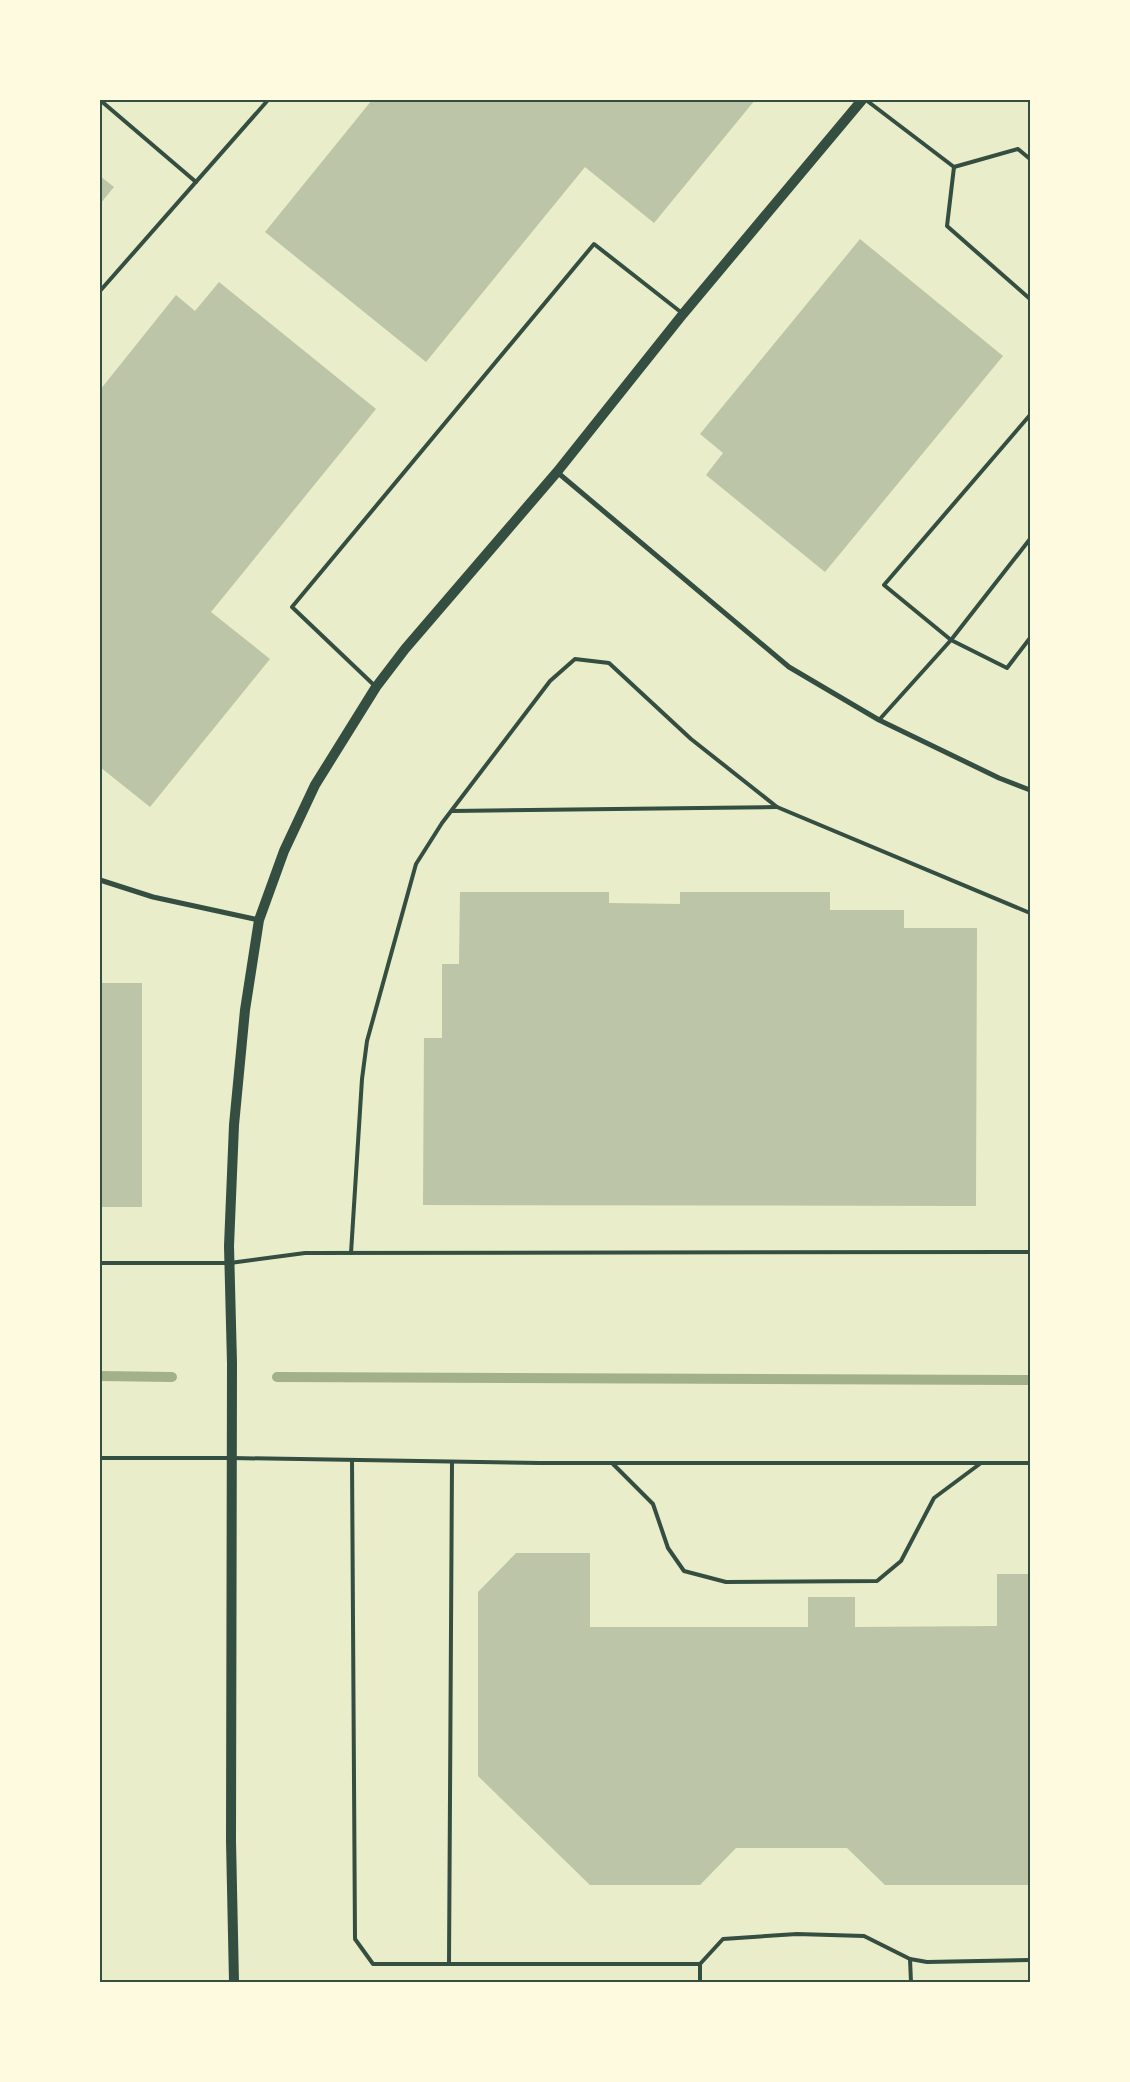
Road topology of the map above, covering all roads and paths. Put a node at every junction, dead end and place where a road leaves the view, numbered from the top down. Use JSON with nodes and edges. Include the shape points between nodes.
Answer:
{"nodes":[{"id":1,"x":100,"y":100,"type":"edge"},
{"id":2,"x":268,"y":100,"type":"edge"},
{"id":3,"x":864,"y":100,"type":"edge"},
{"id":4,"x":1030,"y":159,"type":"edge"},
{"id":5,"x":954,"y":167,"type":"junction"},
{"id":6,"x":196,"y":182,"type":"junction"},
{"id":7,"x":100,"y":291,"type":"edge"},
{"id":8,"x":1030,"y":299,"type":"edge"},
{"id":9,"x":683,"y":314,"type":"junction"},
{"id":10,"x":1030,"y":415,"type":"edge"},
{"id":11,"x":557,"y":472,"type":"junction"},
{"id":12,"x":1030,"y":539,"type":"edge"},
{"id":13,"x":1030,"y":638,"type":"edge"},
{"id":14,"x":951,"y":640,"type":"junction"},
{"id":15,"x":376,"y":687,"type":"junction"},
{"id":16,"x":879,"y":720,"type":"junction"},
{"id":17,"x":1030,"y":790,"type":"edge"},
{"id":18,"x":777,"y":807,"type":"junction"},
{"id":19,"x":452,"y":811,"type":"junction"},
{"id":20,"x":100,"y":880,"type":"edge"},
{"id":21,"x":1030,"y":913,"type":"edge"},
{"id":22,"x":259,"y":920,"type":"junction"},
{"id":23,"x":1030,"y":1252,"type":"edge"},
{"id":24,"x":351,"y":1253,"type":"junction"},
{"id":25,"x":100,"y":1263,"type":"edge"},
{"id":26,"x":230,"y":1263,"type":"junction"},
{"id":27,"x":100,"y":1458,"type":"edge"},
{"id":28,"x":232,"y":1458,"type":"junction"},
{"id":29,"x":352,"y":1460,"type":"junction"},
{"id":30,"x":452,"y":1462,"type":"junction"},
{"id":31,"x":612,"y":1463,"type":"junction"},
{"id":32,"x":981,"y":1463,"type":"junction"},
{"id":33,"x":1030,"y":1463,"type":"edge"},
{"id":34,"x":910,"y":1959,"type":"junction"},
{"id":35,"x":1030,"y":1960,"type":"edge"},
{"id":36,"x":449,"y":1964,"type":"junction"},
{"id":37,"x":700,"y":1964,"type":"junction"},
{"id":38,"x":234,"y":1982,"type":"edge"},
{"id":39,"x":700,"y":1982,"type":"edge"},
{"id":40,"x":911,"y":1982,"type":"edge"}],
"edges":[{"from":1,"to":6,"type":"lane"},
{"from":2,"to":6,"type":"lane"},
{"from":3,"to":5,"type":"lane"},
{"from":3,"to":9,"type":"main road"},
{"from":4,"to":5,"type":"lane","via":[[1018,149]]},
{"from":5,"to":8,"type":"lane","via":[[946,226]]},
{"from":6,"to":7,"type":"lane"},
{"from":9,"to":11,"type":"main road"},
{"from":9,"to":15,"type":"lane","via":[[594,244],[298,599],[292,607]]},
{"from":10,"to":14,"type":"lane","via":[[884,585]]},
{"from":11,"to":15,"type":"main road"},
{"from":11,"to":16,"type":"street","via":[[789,667]]},
{"from":12,"to":14,"type":"lane"},
{"from":13,"to":14,"type":"lane","via":[[1006,668]]},
{"from":14,"to":16,"type":"lane"},
{"from":15,"to":22,"type":"main road","via":[[315,785],[284,851]]},
{"from":16,"to":17,"type":"street"},
{"from":18,"to":19,"type":"lane"},
{"from":18,"to":19,"type":"lane","via":[[691,739],[609,663],[576,659],[550,681]]},
{"from":18,"to":21,"type":"lane"},
{"from":19,"to":24,"type":"lane","via":[[416,864],[367,1041]]},
{"from":20,"to":22,"type":"street","via":[[153,897]]},
{"from":22,"to":26,"type":"main road","via":[[245,1010],[234,1125]]},
{"from":23,"to":24,"type":"lane"},
{"from":24,"to":26,"type":"lane","via":[[305,1253]]},
{"from":25,"to":26,"type":"lane"},
{"from":26,"to":28,"type":"main road"},
{"from":27,"to":28,"type":"lane"},
{"from":28,"to":29,"type":"lane"},
{"from":28,"to":38,"type":"main road"},
{"from":29,"to":30,"type":"lane"},
{"from":29,"to":36,"type":"lane","via":[[356,1939],[373,1964]]},
{"from":30,"to":31,"type":"lane"},
{"from":30,"to":36,"type":"lane"},
{"from":31,"to":32,"type":"lane"},
{"from":31,"to":32,"type":"lane","via":[[653,1504],[668,1548],[684,1571],[726,1582],[877,1581],[900,1561],[934,1498]]},
{"from":32,"to":33,"type":"lane"},
{"from":34,"to":35,"type":"lane","via":[[927,1962]]},
{"from":34,"to":37,"type":"lane","via":[[864,1936],[797,1934],[723,1939]]},
{"from":34,"to":40,"type":"lane"},
{"from":36,"to":37,"type":"lane"},
{"from":37,"to":39,"type":"lane"}]}
